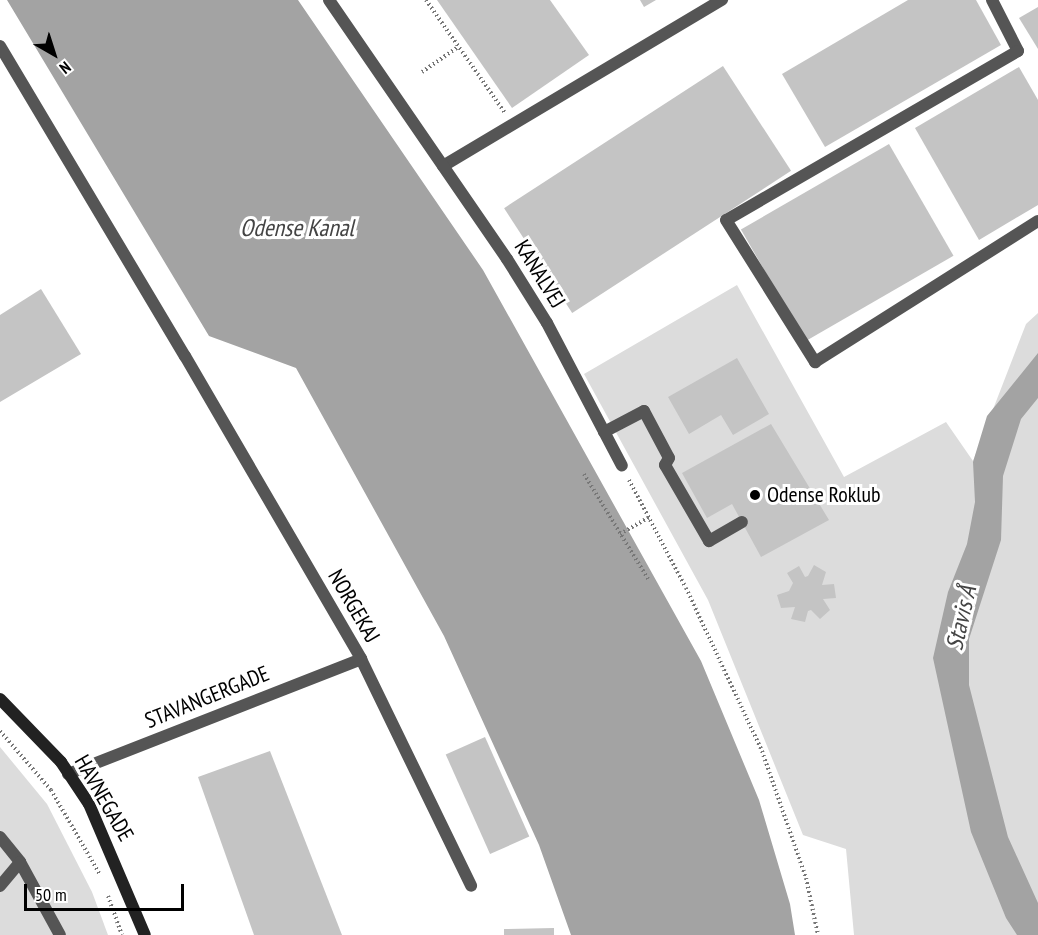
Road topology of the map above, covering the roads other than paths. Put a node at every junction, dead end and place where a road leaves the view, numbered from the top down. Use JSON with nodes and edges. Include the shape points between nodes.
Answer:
{"nodes":[{"id":1,"x":329,"y":0,"type":"edge"},
{"id":2,"x":722,"y":0,"type":"edge"},
{"id":3,"x":992,"y":0,"type":"edge"},
{"id":4,"x":0,"y":46,"type":"edge"},
{"id":5,"x":443,"y":166,"type":"junction"},
{"id":6,"x":1038,"y":221,"type":"edge"},
{"id":7,"x":604,"y":432,"type":"junction"},
{"id":8,"x":622,"y":466,"type":"road end"},
{"id":9,"x":742,"y":522,"type":"dead end"},
{"id":10,"x":361,"y":659,"type":"junction"},
{"id":11,"x":0,"y":699,"type":"edge"},
{"id":12,"x":68,"y":774,"type":"junction"},
{"id":13,"x":0,"y":837,"type":"edge"},
{"id":14,"x":20,"y":862,"type":"junction"},
{"id":15,"x":0,"y":886,"type":"edge"},
{"id":16,"x":471,"y":886,"type":"dead end"},
{"id":17,"x":60,"y":935,"type":"edge"},
{"id":18,"x":146,"y":935,"type":"edge"}],
"edges":[{"from":1,"to":5,"type":"street","name":"KANALVEJ"},
{"from":2,"to":5,"type":"street"},
{"from":3,"to":6,"type":"street","via":[[1018,51],[726,220],[815,362]]},
{"from":4,"to":10,"type":"street","name":"NORGEKAJ"},
{"from":5,"to":7,"type":"street","name":"KANALVEJ","via":[[547,323]]},
{"from":7,"to":8,"type":"street","name":"KANALVEJ"},
{"from":7,"to":9,"type":"street","via":[[644,411],[669,458],[665,465],[710,541]]},
{"from":10,"to":12,"type":"street","name":"STAVANGERGADE"},
{"from":10,"to":16,"type":"street","name":"NORGEKAJ"},
{"from":11,"to":12,"type":"street","name":"HAVNEGADE","via":[[27,724]]},
{"from":12,"to":18,"type":"street","name":"HAVNEGADE","via":[[110,845]]},
{"from":13,"to":14,"type":"street"},
{"from":14,"to":15,"type":"street"},
{"from":14,"to":17,"type":"street"}]}
